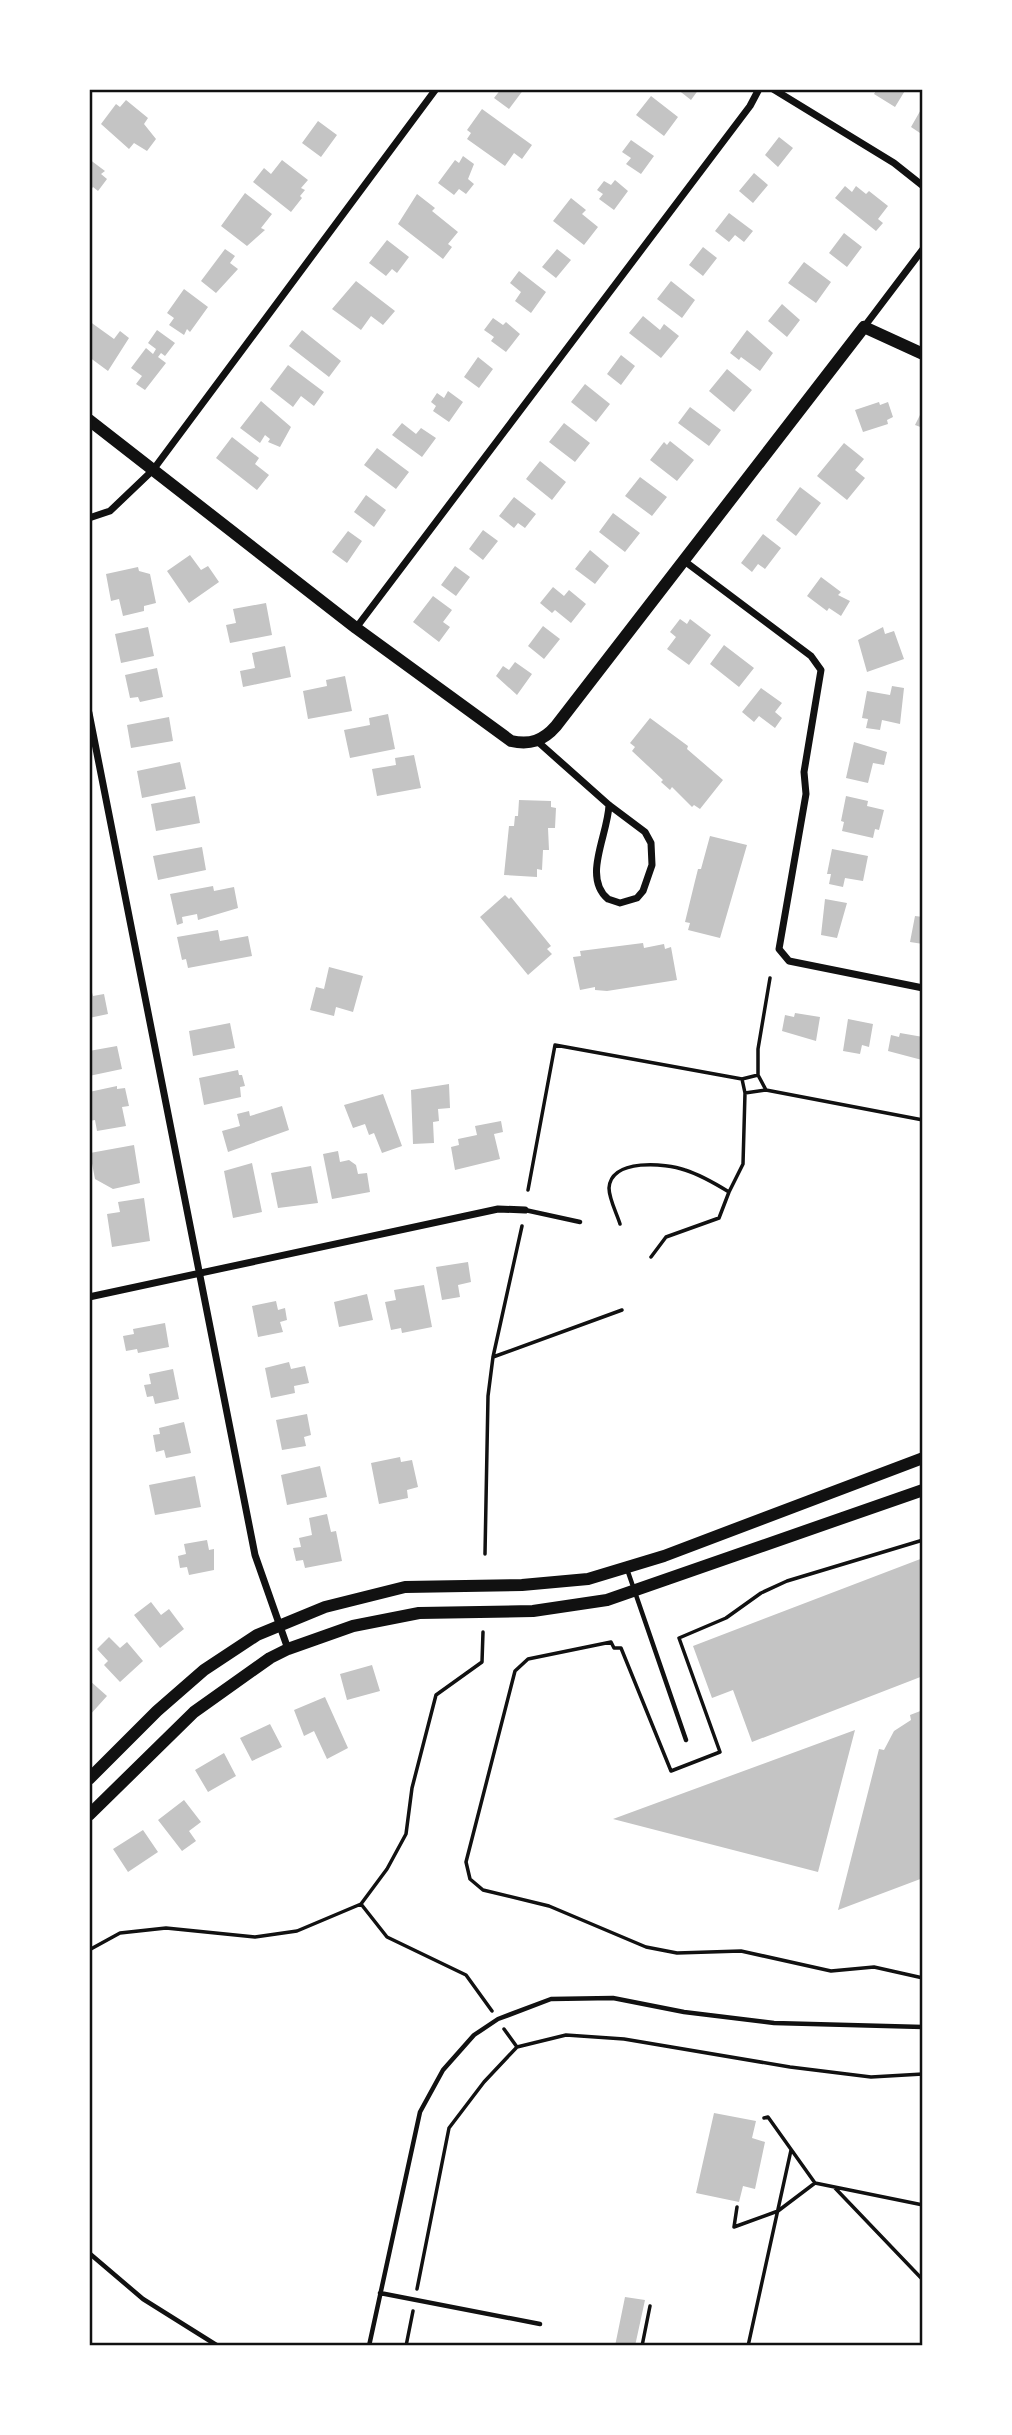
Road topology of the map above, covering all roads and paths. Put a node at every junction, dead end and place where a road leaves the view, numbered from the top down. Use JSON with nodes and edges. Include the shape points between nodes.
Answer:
{"nodes":[{"id":1,"x":436,"y":89,"type":"edge"},
{"id":2,"x":759,"y":89,"type":"edge"},
{"id":3,"x":773,"y":89,"type":"edge"},
{"id":4,"x":923,"y":186,"type":"edge"},
{"id":5,"x":923,"y":249,"type":"edge"},
{"id":6,"x":864,"y":327,"type":"junction"},
{"id":7,"x":923,"y":354,"type":"edge"},
{"id":8,"x":89,"y":420,"type":"edge"},
{"id":9,"x":153,"y":470,"type":"junction"},
{"id":10,"x":89,"y":518,"type":"edge"},
{"id":11,"x":683,"y":560,"type":"junction"},
{"id":12,"x":356,"y":628,"type":"junction"},
{"id":13,"x":89,"y":713,"type":"edge"},
{"id":14,"x":537,"y":741,"type":"junction"},
{"id":15,"x":609,"y":805,"type":"junction"},
{"id":16,"x":770,"y":978,"type":"dead end"},
{"id":17,"x":923,"y":988,"type":"edge"},
{"id":18,"x":758,"y":1075,"type":"junction"},
{"id":19,"x":742,"y":1079,"type":"junction"},
{"id":20,"x":766,"y":1090,"type":"junction"},
{"id":21,"x":745,"y":1093,"type":"junction"},
{"id":22,"x":923,"y":1119,"type":"edge"},
{"id":23,"x":528,"y":1190,"type":"dead end"},
{"id":24,"x":729,"y":1192,"type":"junction"},
{"id":25,"x":525,"y":1210,"type":"joint"},
{"id":26,"x":580,"y":1222,"type":"dead end"},
{"id":27,"x":620,"y":1224,"type":"dead end"},
{"id":28,"x":522,"y":1226,"type":"dead end"},
{"id":29,"x":652,"y":1257,"type":"dead end"},
{"id":30,"x":199,"y":1275,"type":"junction"},
{"id":31,"x":89,"y":1297,"type":"edge"},
{"id":32,"x":621,"y":1310,"type":"dead end"},
{"id":33,"x":493,"y":1357,"type":"junction"},
{"id":34,"x":923,"y":1458,"type":"edge"},
{"id":35,"x":923,"y":1490,"type":"edge"},
{"id":36,"x":923,"y":1540,"type":"edge"},
{"id":37,"x":485,"y":1554,"type":"dead end"},
{"id":38,"x":626,"y":1568,"type":"junction"},
{"id":39,"x":634,"y":1591,"type":"junction"},
{"id":40,"x":280,"y":1625,"type":"junction"},
{"id":41,"x":483,"y":1632,"type":"dead end"},
{"id":42,"x":288,"y":1649,"type":"junction"},
{"id":43,"x":686,"y":1740,"type":"dead end"},
{"id":44,"x":89,"y":1779,"type":"edge"},
{"id":45,"x":89,"y":1815,"type":"edge"},
{"id":46,"x":361,"y":1904,"type":"junction"},
{"id":47,"x":89,"y":1951,"type":"edge"},
{"id":48,"x":923,"y":1978,"type":"edge"},
{"id":49,"x":498,"y":2019,"type":"junction"},
{"id":50,"x":923,"y":2027,"type":"edge"},
{"id":51,"x":517,"y":2047,"type":"junction"},
{"id":52,"x":923,"y":2074,"type":"edge"},
{"id":53,"x":764,"y":2119,"type":"dead end"},
{"id":54,"x":791,"y":2150,"type":"junction"},
{"id":55,"x":815,"y":2183,"type":"junction"},
{"id":56,"x":834,"y":2187,"type":"junction"},
{"id":57,"x":923,"y":2204,"type":"edge"},
{"id":58,"x":737,"y":2207,"type":"dead end"},
{"id":59,"x":778,"y":2211,"type":"junction"},
{"id":60,"x":89,"y":2253,"type":"edge"},
{"id":61,"x":923,"y":2280,"type":"edge"},
{"id":62,"x":380,"y":2293,"type":"junction"},
{"id":63,"x":415,"y":2300,"type":"junction"},
{"id":64,"x":650,"y":2306,"type":"dead end"},
{"id":65,"x":540,"y":2324,"type":"dead end"},
{"id":66,"x":218,"y":2346,"type":"edge"},
{"id":67,"x":369,"y":2346,"type":"edge"},
{"id":68,"x":406,"y":2346,"type":"edge"},
{"id":69,"x":642,"y":2346,"type":"edge"},
{"id":70,"x":748,"y":2346,"type":"edge"}],
"edges":[{"from":1,"to":9,"type":"street"},
{"from":2,"to":12,"type":"street"},
{"from":3,"to":4,"type":"street","via":[[894,163]]},
{"from":5,"to":6,"type":"street"},
{"from":6,"to":7,"type":"main road"},
{"from":6,"to":11,"type":"main road"},
{"from":8,"to":9,"type":"main road"},
{"from":9,"to":10,"type":"street","via":[[110,511]]},
{"from":9,"to":12,"type":"main road"},
{"from":11,"to":14,"type":"main road","via":[[556,726]]},
{"from":11,"to":17,"type":"street","via":[[811,656],[821,670],[804,772],[806,794],[779,948],[789,961]]},
{"from":12,"to":14,"type":"main road","via":[[511,741]]},
{"from":13,"to":30,"type":"street"},
{"from":14,"to":15,"type":"street"},
{"from":15,"to":15,"type":"street","via":[[595,874],[597,886],[608,899],[629,901],[637,898],[648,879],[651,843],[645,832]]},
{"from":16,"to":18,"type":"path"},
{"from":18,"to":19,"type":"path"},
{"from":18,"to":20,"type":"path"},
{"from":19,"to":21,"type":"path"},
{"from":19,"to":23,"type":"path","via":[[555,1045]]},
{"from":20,"to":21,"type":"path"},
{"from":20,"to":22,"type":"path"},
{"from":21,"to":24,"type":"path","via":[[743,1164]]},
{"from":24,"to":27,"type":"path","via":[[671,1166],[623,1169],[609,1188]]},
{"from":24,"to":29,"type":"path","via":[[719,1218],[666,1237]]},
{"from":25,"to":26,"type":"lane"},
{"from":25,"to":30,"type":"street","via":[[498,1209]]},
{"from":28,"to":33,"type":"path"},
{"from":30,"to":31,"type":"street"},
{"from":30,"to":40,"type":"street","via":[[255,1555]]},
{"from":32,"to":33,"type":"path"},
{"from":33,"to":37,"type":"path"},
{"from":34,"to":38,"type":"main road"},
{"from":35,"to":39,"type":"main road"},
{"from":36,"to":48,"type":"path","via":[[787,1581],[761,1592],[726,1618],[679,1638],[720,1752],[671,1771],[621,1648],[614,1648],[611,1642],[528,1659],[514,1671],[466,1862],[470,1879],[483,1890],[548,1906],[646,1947],[677,1953],[741,1951],[831,1971],[874,1967]]},
{"from":38,"to":39,"type":"lane"},
{"from":38,"to":40,"type":"main road","via":[[588,1579],[522,1586],[405,1587],[325,1607]]},
{"from":39,"to":42,"type":"main road","via":[[533,1612],[419,1613],[353,1626]]},
{"from":39,"to":43,"type":"lane"},
{"from":40,"to":42,"type":"street"},
{"from":40,"to":44,"type":"main road","via":[[226,1654],[181,1688]]},
{"from":41,"to":46,"type":"path","via":[[482,1662],[436,1695],[412,1788],[406,1834]]},
{"from":42,"to":45,"type":"main road","via":[[194,1712]]},
{"from":46,"to":47,"type":"path","via":[[297,1931],[255,1937],[166,1928],[120,1933]]},
{"from":46,"to":49,"type":"path","via":[[387,1937],[466,1975]]},
{"from":49,"to":50,"type":"lane","via":[[551,1999],[613,1998],[774,2023]]},
{"from":49,"to":51,"type":"path"},
{"from":49,"to":62,"type":"lane","via":[[474,2035],[443,2070],[420,2112]]},
{"from":51,"to":52,"type":"path","via":[[566,2035],[624,2039],[871,2077]]},
{"from":51,"to":63,"type":"path","via":[[449,2128]]},
{"from":53,"to":54,"type":"path","via":[[768,2117]]},
{"from":54,"to":55,"type":"path"},
{"from":54,"to":59,"type":"path"},
{"from":55,"to":56,"type":"path"},
{"from":55,"to":59,"type":"path"},
{"from":56,"to":57,"type":"path"},
{"from":56,"to":61,"type":"path"},
{"from":58,"to":59,"type":"path","via":[[734,2227]]},
{"from":59,"to":70,"type":"path"},
{"from":60,"to":66,"type":"lane","via":[[143,2300]]},
{"from":62,"to":63,"type":"lane"},
{"from":62,"to":67,"type":"lane"},
{"from":63,"to":65,"type":"lane"},
{"from":63,"to":68,"type":"path"},
{"from":64,"to":69,"type":"path"}]}
